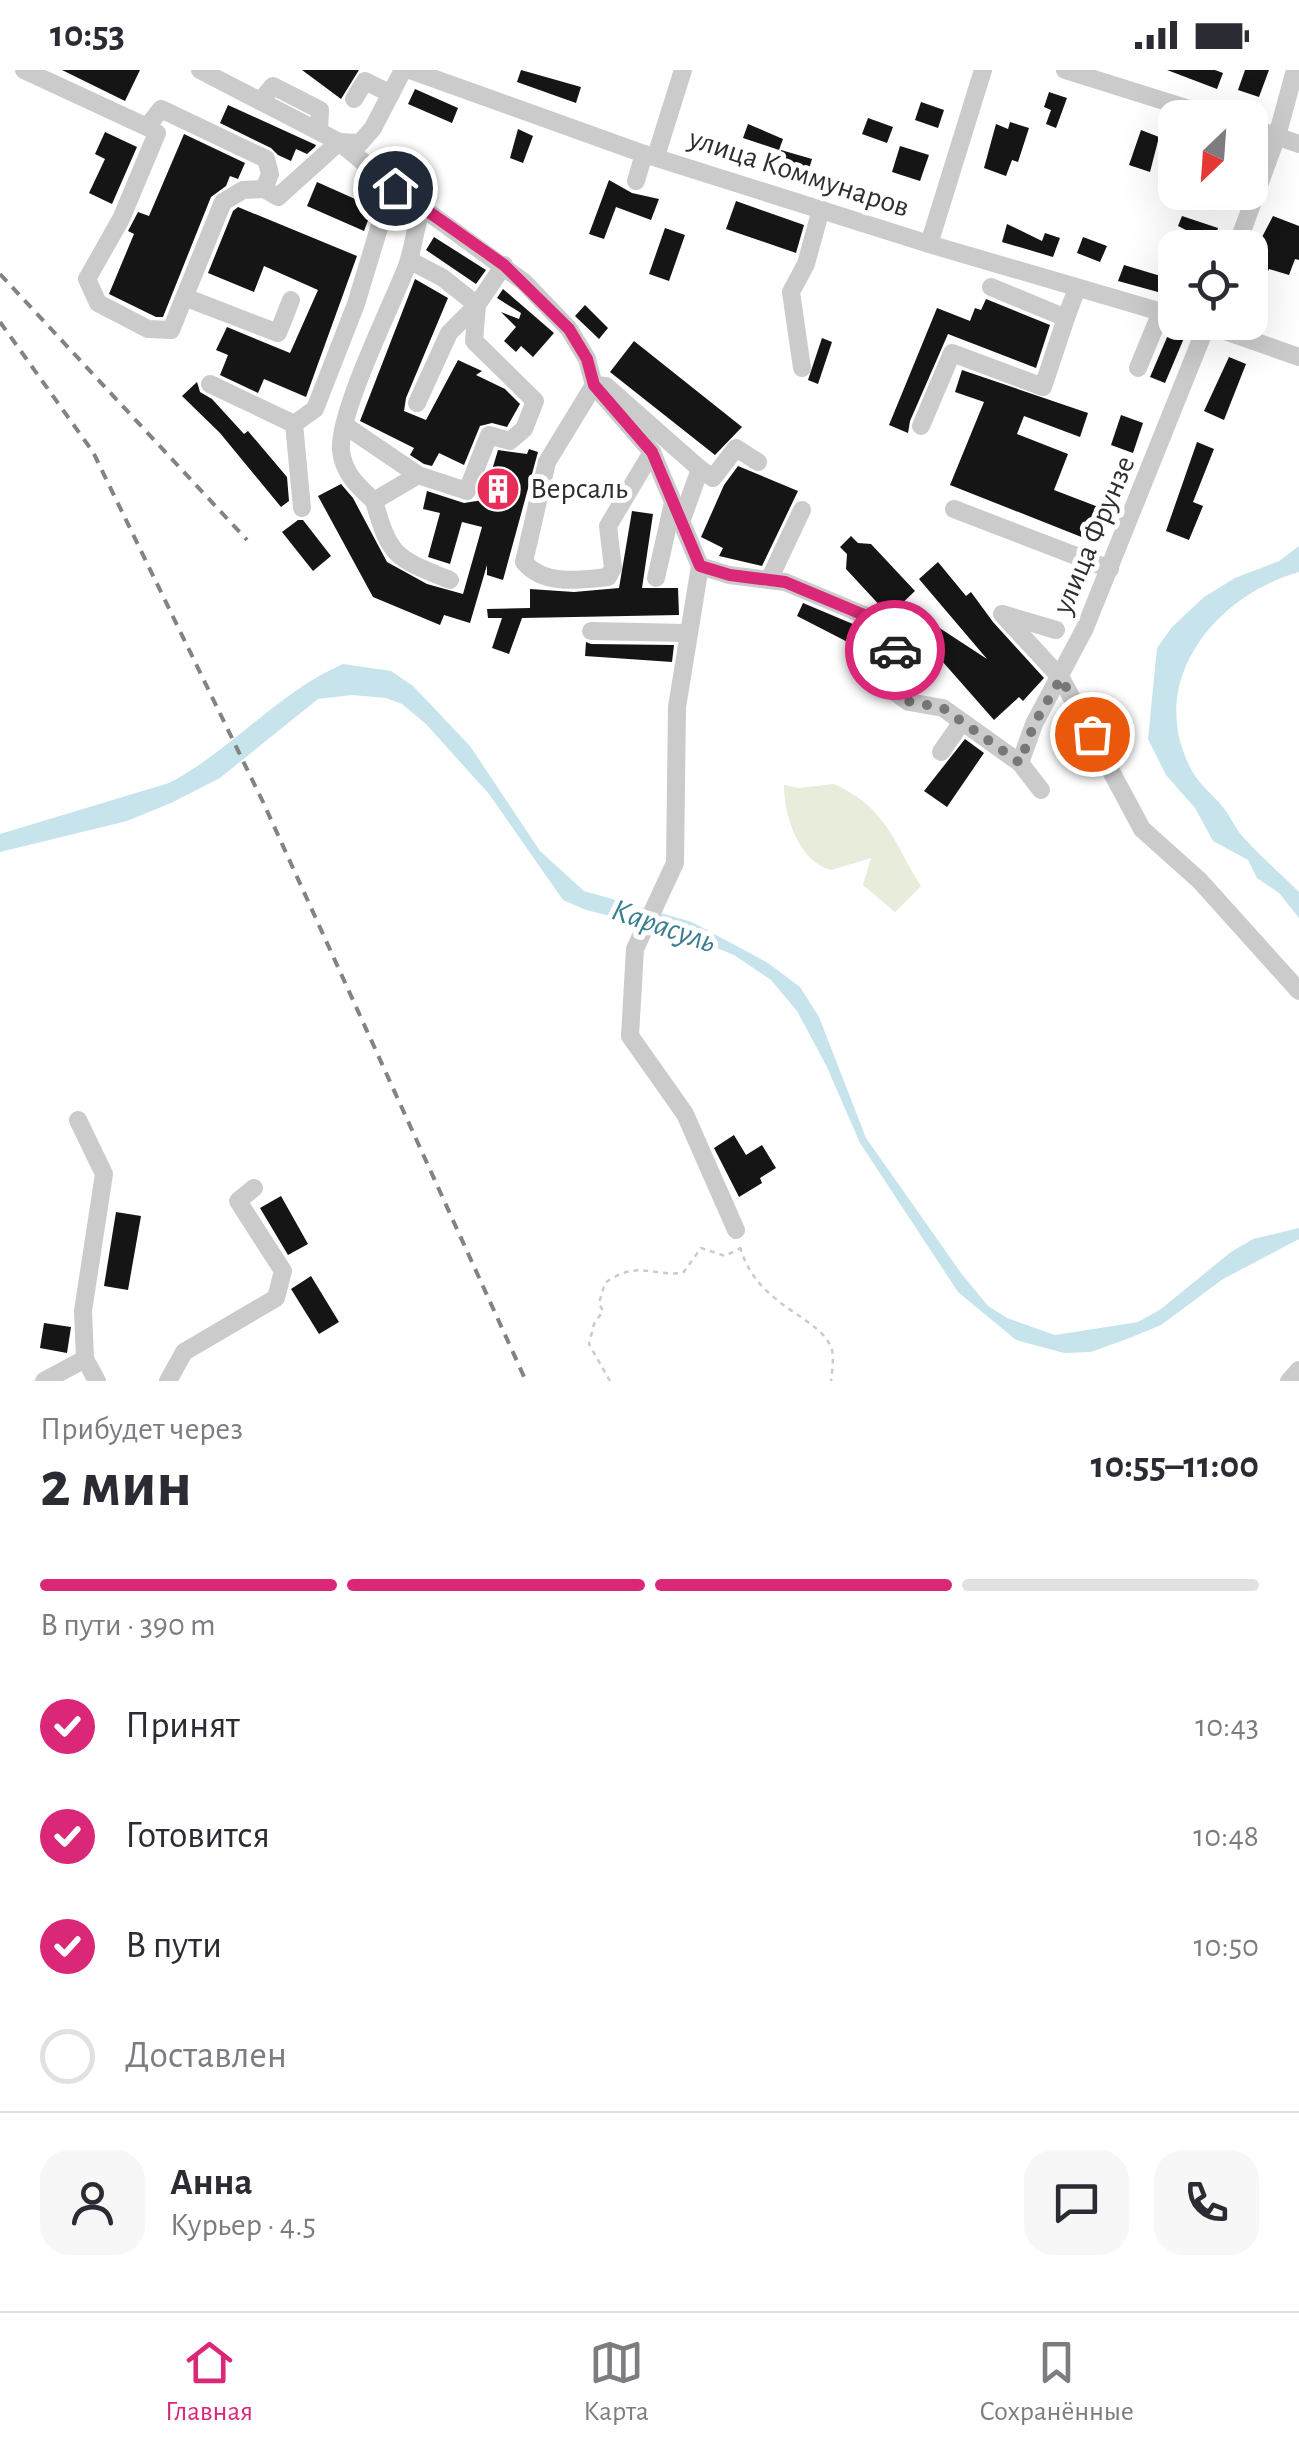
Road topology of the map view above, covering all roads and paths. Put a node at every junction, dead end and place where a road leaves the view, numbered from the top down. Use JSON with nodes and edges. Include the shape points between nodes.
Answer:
{"nodes":[{"id":1,"x":24,"y":70,"type":"edge"},
{"id":2,"x":200,"y":70,"type":"edge"},
{"id":3,"x":407,"y":70,"type":"edge"},
{"id":4,"x":684,"y":70,"type":"edge"},
{"id":5,"x":983,"y":70,"type":"edge"},
{"id":6,"x":1066,"y":70,"type":"edge"},
{"id":7,"x":1295,"y":70,"type":"edge"},
{"id":8,"x":391,"y":94,"type":"junction"},
{"id":9,"x":354,"y":99,"type":"dead end"},
{"id":10,"x":1161,"y":100,"type":"edge"},
{"id":11,"x":1268,"y":133,"type":"edge"},
{"id":12,"x":159,"y":134,"type":"junction"},
{"id":13,"x":1277,"y":136,"type":"junction"},
{"id":14,"x":339,"y":142,"type":"junction"},
{"id":15,"x":1299,"y":144,"type":"edge"},
{"id":16,"x":362,"y":152,"type":"junction"},
{"id":17,"x":651,"y":155,"type":"junction"},
{"id":18,"x":636,"y":182,"type":"dead end"},
{"id":19,"x":395,"y":188,"type":"junction"},
{"id":20,"x":264,"y":189,"type":"junction"},
{"id":21,"x":423,"y":206,"type":"junction"},
{"id":22,"x":821,"y":209,"type":"junction"},
{"id":23,"x":1243,"y":230,"type":"edge"},
{"id":24,"x":929,"y":244,"type":"junction"},
{"id":25,"x":409,"y":260,"type":"junction"},
{"id":26,"x":504,"y":265,"type":"junction"},
{"id":27,"x":991,"y":287,"type":"dead end"},
{"id":28,"x":1077,"y":288,"type":"junction"},
{"id":29,"x":186,"y":298,"type":"junction"},
{"id":30,"x":291,"y":300,"type":"dead end"},
{"id":31,"x":477,"y":305,"type":"junction"},
{"id":32,"x":1158,"y":311,"type":"edge"},
{"id":33,"x":1066,"y":318,"type":"junction"},
{"id":34,"x":1158,"y":332,"type":"edge"},
{"id":35,"x":1198,"y":340,"type":"edge"},
{"id":36,"x":1252,"y":340,"type":"edge"},
{"id":37,"x":1299,"y":357,"type":"edge"},
{"id":38,"x":802,"y":368,"type":"dead end"},
{"id":39,"x":1138,"y":368,"type":"dead end"},
{"id":40,"x":210,"y":384,"type":"dead end"},
{"id":41,"x":594,"y":385,"type":"junction"},
{"id":42,"x":417,"y":402,"type":"dead end"},
{"id":43,"x":294,"y":424,"type":"junction"},
{"id":44,"x":346,"y":426,"type":"junction"},
{"id":45,"x":921,"y":426,"type":"dead end"},
{"id":46,"x":652,"y":452,"type":"junction"},
{"id":47,"x":758,"y":462,"type":"dead end"},
{"id":48,"x":700,"y":469,"type":"junction"},
{"id":49,"x":418,"y":475,"type":"junction"},
{"id":50,"x":374,"y":500,"type":"junction"},
{"id":51,"x":673,"y":502,"type":"junction"},
{"id":52,"x":302,"y":508,"type":"dead end"},
{"id":53,"x":954,"y":508,"type":"dead end"},
{"id":54,"x":802,"y":510,"type":"dead end"},
{"id":55,"x":681,"y":522,"type":"junction"},
{"id":56,"x":700,"y":566,"type":"junction"},
{"id":57,"x":1110,"y":569,"type":"junction"},
{"id":58,"x":656,"y":578,"type":"dead end"},
{"id":59,"x":450,"y":580,"type":"dead end"},
{"id":60,"x":770,"y":580,"type":"junction"},
{"id":61,"x":1056,"y":630,"type":"dead end"},
{"id":62,"x":591,"y":631,"type":"dead end"},
{"id":63,"x":686,"y":633,"type":"junction"},
{"id":64,"x":1061,"y":678,"type":"junction"},
{"id":65,"x":962,"y":722,"type":"junction"},
{"id":66,"x":941,"y":752,"type":"dead end"},
{"id":67,"x":1020,"y":763,"type":"junction"},
{"id":68,"x":1041,"y":790,"type":"dead end"},
{"id":69,"x":1299,"y":990,"type":"edge"},
{"id":70,"x":78,"y":1120,"type":"dead end"},
{"id":71,"x":254,"y":1188,"type":"dead end"},
{"id":72,"x":736,"y":1230,"type":"dead end"},
{"id":73,"x":85,"y":1359,"type":"junction"},
{"id":74,"x":1299,"y":1370,"type":"edge"},
{"id":75,"x":44,"y":1381,"type":"edge"},
{"id":76,"x":97,"y":1381,"type":"edge"},
{"id":77,"x":168,"y":1381,"type":"edge"},
{"id":78,"x":610,"y":1381,"type":"edge"},
{"id":79,"x":831,"y":1381,"type":"edge"},
{"id":80,"x":1289,"y":1381,"type":"edge"}],
"edges":[{"from":1,"to":12,"type":"street"},
{"from":2,"to":14,"type":"street"},
{"from":3,"to":8,"type":"street"},
{"from":3,"to":17,"type":"street","name":"улица Коммунаров"},
{"from":4,"to":17,"type":"street"},
{"from":5,"to":24,"type":"street"},
{"from":6,"to":10,"type":"street"},
{"from":7,"to":13,"type":"street"},
{"from":8,"to":9,"type":"street","via":[[365,81]]},
{"from":8,"to":16,"type":"street"},
{"from":11,"to":13,"type":"street"},
{"from":12,"to":20,"type":"street","via":[[162,109],[266,159]]},
{"from":12,"to":29,"type":"street","via":[[87,280],[98,303],[148,329],[171,330]]},
{"from":13,"to":15,"type":"street"},
{"from":13,"to":23,"type":"street"},
{"from":14,"to":16,"type":"street"},
{"from":14,"to":20,"type":"street","via":[[278,197]]},
{"from":16,"to":19,"type":"street"},
{"from":17,"to":18,"type":"street"},
{"from":17,"to":22,"type":"street","name":"улица Коммунаров","via":[[769,199]]},
{"from":19,"to":21,"type":"street"},
{"from":19,"to":43,"type":"street","via":[[315,409]]},
{"from":20,"to":29,"type":"street","via":[[243,190],[223,202]]},
{"from":21,"to":25,"type":"street"},
{"from":21,"to":26,"type":"street"},
{"from":22,"to":24,"type":"street","name":"улица Коммунаров"},
{"from":22,"to":38,"type":"street","via":[[806,264],[790,292]]},
{"from":24,"to":28,"type":"street","name":"улица Коммунаров"},
{"from":25,"to":31,"type":"street"},
{"from":25,"to":44,"type":"street"},
{"from":26,"to":31,"type":"street"},
{"from":26,"to":41,"type":"street","via":[[569,329]]},
{"from":27,"to":33,"type":"street"},
{"from":28,"to":32,"type":"street","name":"улица Коммунаров"},
{"from":28,"to":33,"type":"street"},
{"from":29,"to":30,"type":"street","via":[[278,333]]},
{"from":31,"to":42,"type":"street","via":[[449,333]]},
{"from":31,"to":49,"type":"street","via":[[474,340],[535,401],[524,429],[510,441],[489,434],[467,491]]},
{"from":33,"to":45,"type":"street","via":[[1043,387],[952,353]]},
{"from":34,"to":39,"type":"street"},
{"from":35,"to":57,"type":"street","name":"улица Фрунзе"},
{"from":36,"to":37,"type":"street"},
{"from":40,"to":43,"type":"street"},
{"from":41,"to":46,"type":"street"},
{"from":41,"to":46,"type":"street","via":[[547,462],[524,562],[532,572],[541,578],[608,577],[608,526]]},
{"from":41,"to":48,"type":"street","via":[[606,386]]},
{"from":43,"to":52,"type":"street"},
{"from":44,"to":49,"type":"street"},
{"from":44,"to":50,"type":"street","via":[[341,449],[351,480]]},
{"from":46,"to":51,"type":"street"},
{"from":47,"to":48,"type":"street","via":[[736,448],[713,478]]},
{"from":48,"to":55,"type":"street"},
{"from":49,"to":50,"type":"street"},
{"from":50,"to":59,"type":"street","via":[[387,545],[414,566]]},
{"from":51,"to":55,"type":"street"},
{"from":51,"to":58,"type":"street"},
{"from":53,"to":57,"type":"street"},
{"from":54,"to":60,"type":"street"},
{"from":55,"to":56,"type":"street"},
{"from":56,"to":60,"type":"street"},
{"from":56,"to":63,"type":"street"},
{"from":57,"to":64,"type":"street","name":"улица Фрунзе"},
{"from":60,"to":65,"type":"street","via":[[900,630],[903,638],[880,682]]},
{"from":61,"to":64,"type":"street","via":[[1002,614]]},
{"from":62,"to":63,"type":"street"},
{"from":63,"to":72,"type":"street","via":[[677,706],[674,863],[636,949],[630,1036],[685,1114]]},
{"from":64,"to":67,"type":"street","name":"улица Фрунзе"},
{"from":64,"to":69,"type":"street","via":[[1142,828]]},
{"from":65,"to":66,"type":"street"},
{"from":65,"to":67,"type":"street"},
{"from":67,"to":68,"type":"street"},
{"from":70,"to":73,"type":"street","via":[[104,1174],[83,1311]]},
{"from":71,"to":77,"type":"street","via":[[238,1201],[283,1271],[276,1298],[184,1352]]},
{"from":73,"to":75,"type":"street"},
{"from":73,"to":76,"type":"street"},
{"from":74,"to":80,"type":"street"},
{"from":78,"to":79,"type":"path","via":[[589,1344],[603,1312],[605,1283],[629,1270],[683,1272],[701,1248],[726,1256],[741,1248],[760,1286],[825,1338],[832,1351]]}]}
